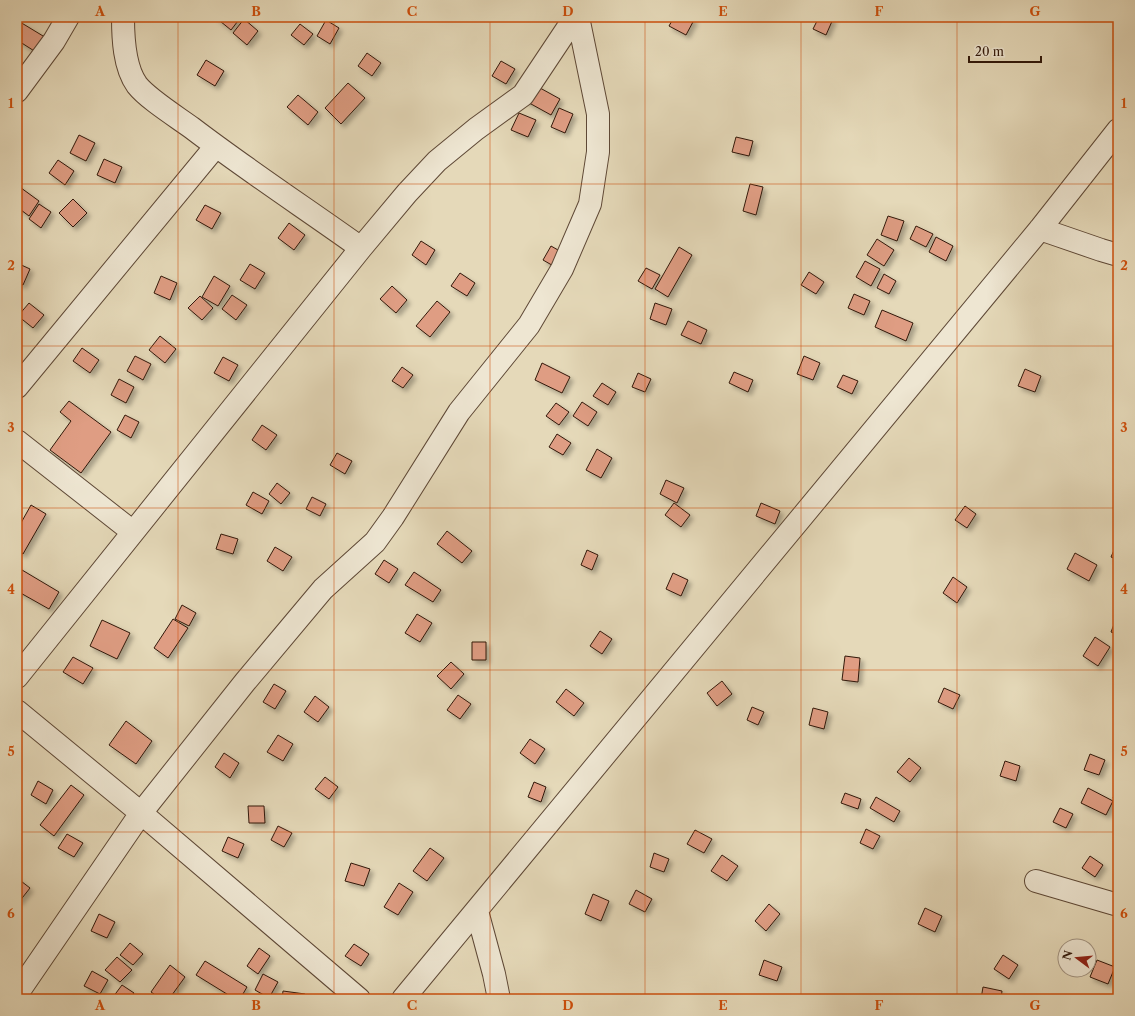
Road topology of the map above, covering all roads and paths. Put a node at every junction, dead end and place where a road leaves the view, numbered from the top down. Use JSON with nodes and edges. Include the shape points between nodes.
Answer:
{"nodes":[{"id":1,"x":68,"y":17,"type":"edge"},
{"id":2,"x":124,"y":17,"type":"edge"},
{"id":3,"x":575,"y":17,"type":"edge"},
{"id":4,"x":578,"y":17,"type":"edge"},
{"id":5,"x":17,"y":91,"type":"edge"},
{"id":6,"x":1118,"y":130,"type":"edge"},
{"id":7,"x":216,"y":146,"type":"junction"},
{"id":8,"x":1040,"y":230,"type":"junction"},
{"id":9,"x":361,"y":248,"type":"junction"},
{"id":10,"x":1118,"y":255,"type":"edge"},
{"id":11,"x":17,"y":387,"type":"edge"},
{"id":12,"x":17,"y":441,"type":"edge"},
{"id":13,"x":133,"y":532,"type":"junction"},
{"id":14,"x":17,"y":677,"type":"edge"},
{"id":15,"x":17,"y":711,"type":"edge"},
{"id":16,"x":141,"y":813,"type":"junction"},
{"id":17,"x":1036,"y":881,"type":"dead end"},
{"id":18,"x":1118,"y":905,"type":"edge"},
{"id":19,"x":477,"y":910,"type":"junction"},
{"id":20,"x":17,"y":994,"type":"edge"},
{"id":21,"x":358,"y":999,"type":"edge"},
{"id":22,"x":404,"y":999,"type":"edge"},
{"id":23,"x":499,"y":999,"type":"edge"}],
"edges":[{"from":1,"to":5,"type":"street","via":[[54,41]]},
{"from":2,"to":7,"type":"street","via":[[127,63],[137,84],[150,97]]},
{"from":3,"to":9,"type":"street","via":[[523,95],[437,161]]},
{"from":4,"to":16,"type":"street","via":[[598,114],[598,152],[590,204],[562,269],[529,325],[459,412],[393,517],[374,542],[323,589]]},
{"from":6,"to":8,"type":"street"},
{"from":7,"to":9,"type":"street"},
{"from":7,"to":11,"type":"street"},
{"from":8,"to":10,"type":"street"},
{"from":8,"to":19,"type":"street"},
{"from":9,"to":13,"type":"street"},
{"from":12,"to":13,"type":"street"},
{"from":13,"to":14,"type":"street"},
{"from":15,"to":16,"type":"street"},
{"from":16,"to":20,"type":"street"},
{"from":16,"to":21,"type":"street"},
{"from":17,"to":18,"type":"street"},
{"from":19,"to":22,"type":"street"},
{"from":19,"to":23,"type":"street"}]}
